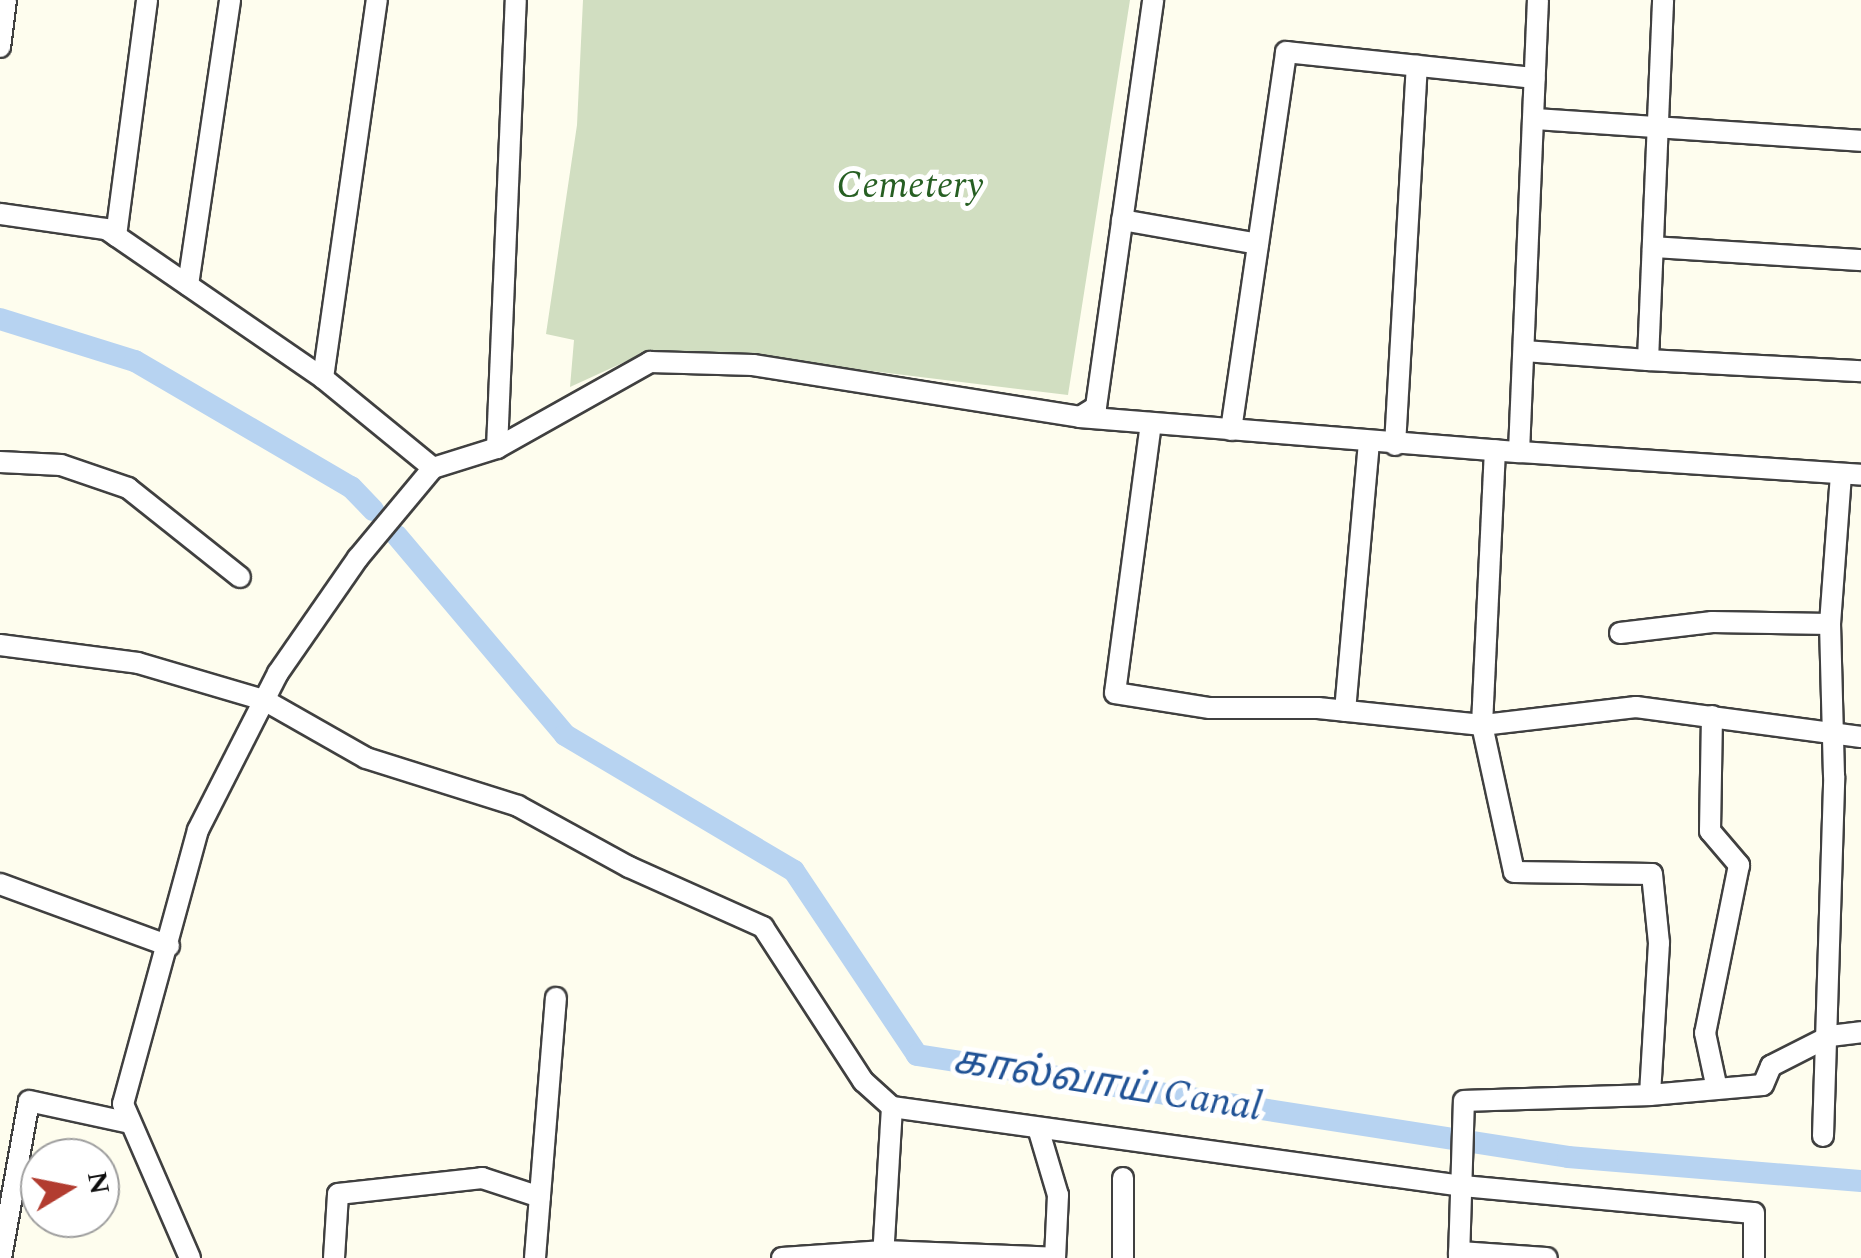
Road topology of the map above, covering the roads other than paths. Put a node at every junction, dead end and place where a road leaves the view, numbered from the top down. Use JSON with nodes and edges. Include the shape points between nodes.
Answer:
{"nodes":[{"id":1,"x":6,"y":0,"type":"edge"},
{"id":2,"x":147,"y":0,"type":"edge"},
{"id":3,"x":230,"y":0,"type":"edge"},
{"id":4,"x":377,"y":0,"type":"edge"},
{"id":5,"x":516,"y":0,"type":"edge"},
{"id":6,"x":1153,"y":0,"type":"edge"},
{"id":7,"x":1538,"y":0,"type":"edge"},
{"id":8,"x":1663,"y":0,"type":"edge"},
{"id":9,"x":0,"y":48,"type":"edge"},
{"id":10,"x":1416,"y":66,"type":"junction"},
{"id":11,"x":1536,"y":78,"type":"junction"},
{"id":12,"x":1534,"y":119,"type":"junction"},
{"id":13,"x":1658,"y":128,"type":"junction"},
{"id":14,"x":1861,"y":141,"type":"edge"},
{"id":15,"x":0,"y":214,"type":"edge"},
{"id":16,"x":1122,"y":220,"type":"junction"},
{"id":17,"x":116,"y":236,"type":"junction"},
{"id":18,"x":1258,"y":244,"type":"junction"},
{"id":19,"x":1653,"y":247,"type":"junction"},
{"id":20,"x":1861,"y":260,"type":"edge"},
{"id":21,"x":188,"y":285,"type":"junction"},
{"id":22,"x":1524,"y":351,"type":"junction"},
{"id":23,"x":1648,"y":360,"type":"junction"},
{"id":24,"x":1861,"y":371,"type":"edge"},
{"id":25,"x":322,"y":378,"type":"junction"},
{"id":26,"x":1080,"y":417,"type":"junction"},
{"id":27,"x":1151,"y":423,"type":"junction"},
{"id":28,"x":1231,"y":430,"type":"junction"},
{"id":29,"x":1370,"y":442,"type":"junction"},
{"id":30,"x":1395,"y":445,"type":"junction"},
{"id":31,"x":497,"y":448,"type":"junction"},
{"id":32,"x":1495,"y":450,"type":"junction"},
{"id":33,"x":1518,"y":452,"type":"junction"},
{"id":34,"x":0,"y":462,"type":"edge"},
{"id":35,"x":433,"y":468,"type":"junction"},
{"id":36,"x":1851,"y":474,"type":"edge"},
{"id":37,"x":240,"y":577,"type":"dead end"},
{"id":38,"x":1830,"y":624,"type":"junction"},
{"id":39,"x":1620,"y":633,"type":"dead end"},
{"id":40,"x":0,"y":645,"type":"edge"},
{"id":41,"x":264,"y":700,"type":"junction"},
{"id":42,"x":1345,"y":711,"type":"junction"},
{"id":43,"x":1712,"y":716,"type":"junction"},
{"id":44,"x":1482,"y":725,"type":"junction"},
{"id":45,"x":1832,"y":730,"type":"junction"},
{"id":46,"x":1861,"y":737,"type":"edge"},
{"id":47,"x":0,"y":884,"type":"edge"},
{"id":48,"x":169,"y":946,"type":"junction"},
{"id":49,"x":556,"y":998,"type":"dead end"},
{"id":50,"x":1861,"y":1032,"type":"edge"},
{"id":51,"x":1830,"y":1036,"type":"junction"},
{"id":52,"x":1717,"y":1089,"type":"junction"},
{"id":53,"x":1650,"y":1096,"type":"junction"},
{"id":54,"x":892,"y":1108,"type":"junction"},
{"id":55,"x":130,"y":1123,"type":"junction"},
{"id":56,"x":1038,"y":1128,"type":"junction"},
{"id":57,"x":1823,"y":1136,"type":"dead end"},
{"id":58,"x":1123,"y":1178,"type":"dead end"},
{"id":59,"x":1462,"y":1180,"type":"junction"},
{"id":60,"x":540,"y":1197,"type":"junction"},
{"id":61,"x":883,"y":1254,"type":"edge"},
{"id":62,"x":1459,"y":1255,"type":"edge"},
{"id":63,"x":0,"y":1258,"type":"edge"},
{"id":64,"x":190,"y":1258,"type":"edge"},
{"id":65,"x":334,"y":1258,"type":"edge"},
{"id":66,"x":536,"y":1258,"type":"edge"},
{"id":67,"x":782,"y":1258,"type":"edge"},
{"id":68,"x":1055,"y":1258,"type":"edge"},
{"id":69,"x":1123,"y":1258,"type":"edge"},
{"id":70,"x":1547,"y":1258,"type":"edge"},
{"id":71,"x":1754,"y":1258,"type":"edge"}],
"edges":[{"from":1,"to":9,"type":"street"},
{"from":2,"to":17,"type":"street"},
{"from":3,"to":21,"type":"street"},
{"from":4,"to":25,"type":"street"},
{"from":5,"to":31,"type":"street"},
{"from":6,"to":16,"type":"street"},
{"from":7,"to":11,"type":"street"},
{"from":8,"to":13,"type":"street"},
{"from":10,"to":11,"type":"street"},
{"from":10,"to":18,"type":"street","via":[[1286,52]]},
{"from":10,"to":30,"type":"street"},
{"from":11,"to":12,"type":"street"},
{"from":12,"to":13,"type":"street"},
{"from":12,"to":22,"type":"street"},
{"from":13,"to":14,"type":"street"},
{"from":13,"to":19,"type":"street"},
{"from":15,"to":17,"type":"street","via":[[106,229]]},
{"from":16,"to":18,"type":"street"},
{"from":16,"to":26,"type":"street","via":[[1096,407]]},
{"from":17,"to":21,"type":"street"},
{"from":18,"to":28,"type":"street"},
{"from":19,"to":20,"type":"street"},
{"from":19,"to":23,"type":"street"},
{"from":21,"to":25,"type":"street"},
{"from":22,"to":23,"type":"street"},
{"from":22,"to":33,"type":"street"},
{"from":23,"to":24,"type":"street"},
{"from":25,"to":35,"type":"street"},
{"from":26,"to":27,"type":"street"},
{"from":26,"to":31,"type":"street","via":[[753,365],[650,362]]},
{"from":27,"to":28,"type":"street"},
{"from":27,"to":42,"type":"street","via":[[1115,693],[1210,708]]},
{"from":28,"to":29,"type":"street"},
{"from":29,"to":30,"type":"street"},
{"from":29,"to":42,"type":"street"},
{"from":30,"to":32,"type":"street"},
{"from":31,"to":35,"type":"street"},
{"from":32,"to":33,"type":"street"},
{"from":32,"to":44,"type":"street"},
{"from":33,"to":36,"type":"street"},
{"from":34,"to":37,"type":"street","via":[[61,465],[128,488]]},
{"from":35,"to":41,"type":"street","via":[[358,558]]},
{"from":36,"to":38,"type":"street"},
{"from":38,"to":39,"type":"street","via":[[1712,622]]},
{"from":38,"to":45,"type":"street"},
{"from":40,"to":41,"type":"street","via":[[138,663]]},
{"from":41,"to":48,"type":"street","via":[[198,830]]},
{"from":41,"to":54,"type":"street","via":[[366,758],[518,806],[629,867],[763,927],[863,1080]]},
{"from":42,"to":44,"type":"street"},
{"from":43,"to":44,"type":"street","via":[[1636,707]]},
{"from":43,"to":45,"type":"street"},
{"from":43,"to":52,"type":"street","via":[[1710,831],[1740,865],[1704,1033]]},
{"from":44,"to":53,"type":"street","via":[[1514,872],[1652,874],[1659,943]]},
{"from":45,"to":46,"type":"street"},
{"from":45,"to":51,"type":"street"},
{"from":47,"to":48,"type":"street"},
{"from":48,"to":55,"type":"street","via":[[124,1104]]},
{"from":49,"to":60,"type":"street"},
{"from":50,"to":51,"type":"street"},
{"from":51,"to":52,"type":"street","via":[[1771,1066],[1763,1086]]},
{"from":51,"to":57,"type":"street"},
{"from":52,"to":53,"type":"street"},
{"from":53,"to":59,"type":"street","via":[[1464,1100]]},
{"from":54,"to":56,"type":"street"},
{"from":54,"to":61,"type":"street"},
{"from":55,"to":63,"type":"street","via":[[29,1102]]},
{"from":55,"to":64,"type":"street"},
{"from":56,"to":59,"type":"street"},
{"from":56,"to":68,"type":"street","via":[[1058,1195]]},
{"from":58,"to":69,"type":"street"},
{"from":59,"to":62,"type":"street"},
{"from":59,"to":71,"type":"street","via":[[1754,1212]]},
{"from":60,"to":65,"type":"street","via":[[482,1178],[338,1194]]},
{"from":60,"to":66,"type":"street"},
{"from":61,"to":67,"type":"street"},
{"from":61,"to":68,"type":"street"},
{"from":62,"to":70,"type":"street"}]}
